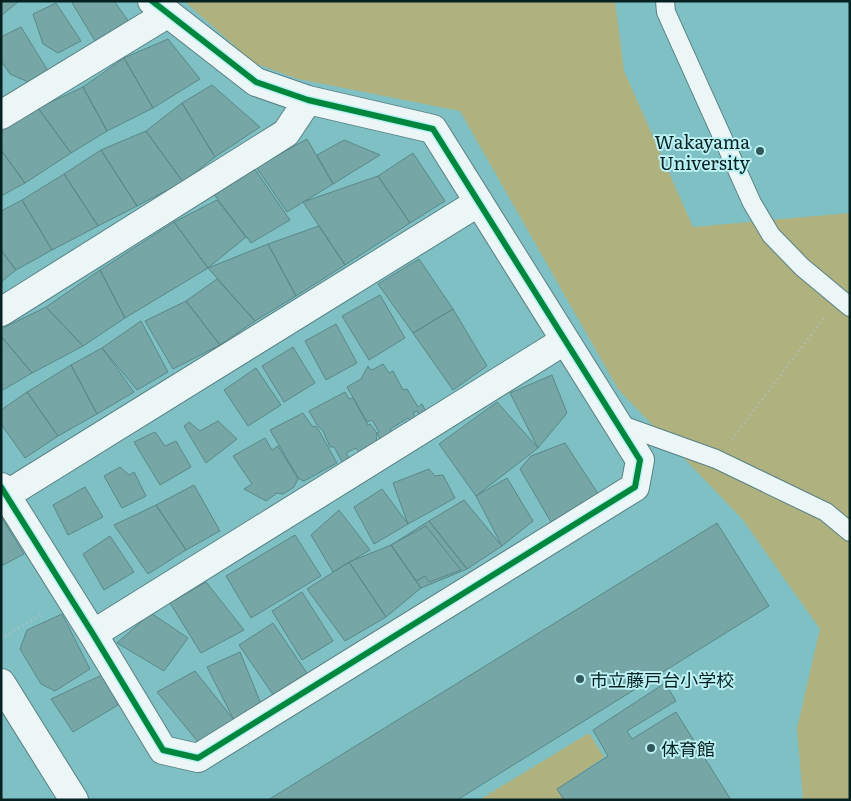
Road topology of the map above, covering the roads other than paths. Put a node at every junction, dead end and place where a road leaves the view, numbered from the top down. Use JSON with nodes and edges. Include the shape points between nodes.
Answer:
{"nodes":[{"id":1,"x":665,"y":1,"type":"edge"},
{"id":2,"x":160,"y":8,"type":"edge"},
{"id":3,"x":308,"y":100,"type":"junction"},
{"id":4,"x":1,"y":115,"type":"edge"},
{"id":5,"x":479,"y":202,"type":"junction"},
{"id":6,"x":845,"y":302,"type":"edge"},
{"id":7,"x":1,"y":312,"type":"edge"},
{"id":8,"x":564,"y":341,"type":"junction"},
{"id":9,"x":616,"y":423,"type":"junction"},
{"id":10,"x":4,"y":491,"type":"edge"},
{"id":11,"x":850,"y":532,"type":"edge"},
{"id":12,"x":93,"y":634,"type":"junction"},
{"id":13,"x":1,"y":683,"type":"edge"},
{"id":14,"x":74,"y":800,"type":"edge"}],
"edges":[{"from":1,"to":6,"type":"lane","via":[[666,12],[744,184],[771,235],[802,267]]},
{"from":2,"to":3,"type":"street","via":[[256,82]]},
{"from":2,"to":4,"type":"street"},
{"from":3,"to":5,"type":"street","via":[[433,128]]},
{"from":3,"to":7,"type":"street","via":[[286,133]]},
{"from":5,"to":8,"type":"street"},
{"from":5,"to":10,"type":"street"},
{"from":8,"to":9,"type":"street"},
{"from":8,"to":12,"type":"street"},
{"from":9,"to":11,"type":"lane","via":[[716,459],[826,512]]},
{"from":9,"to":12,"type":"street","via":[[640,460],[635,487],[198,758],[162,750]]},
{"from":10,"to":12,"type":"street"},
{"from":13,"to":14,"type":"street"}]}
